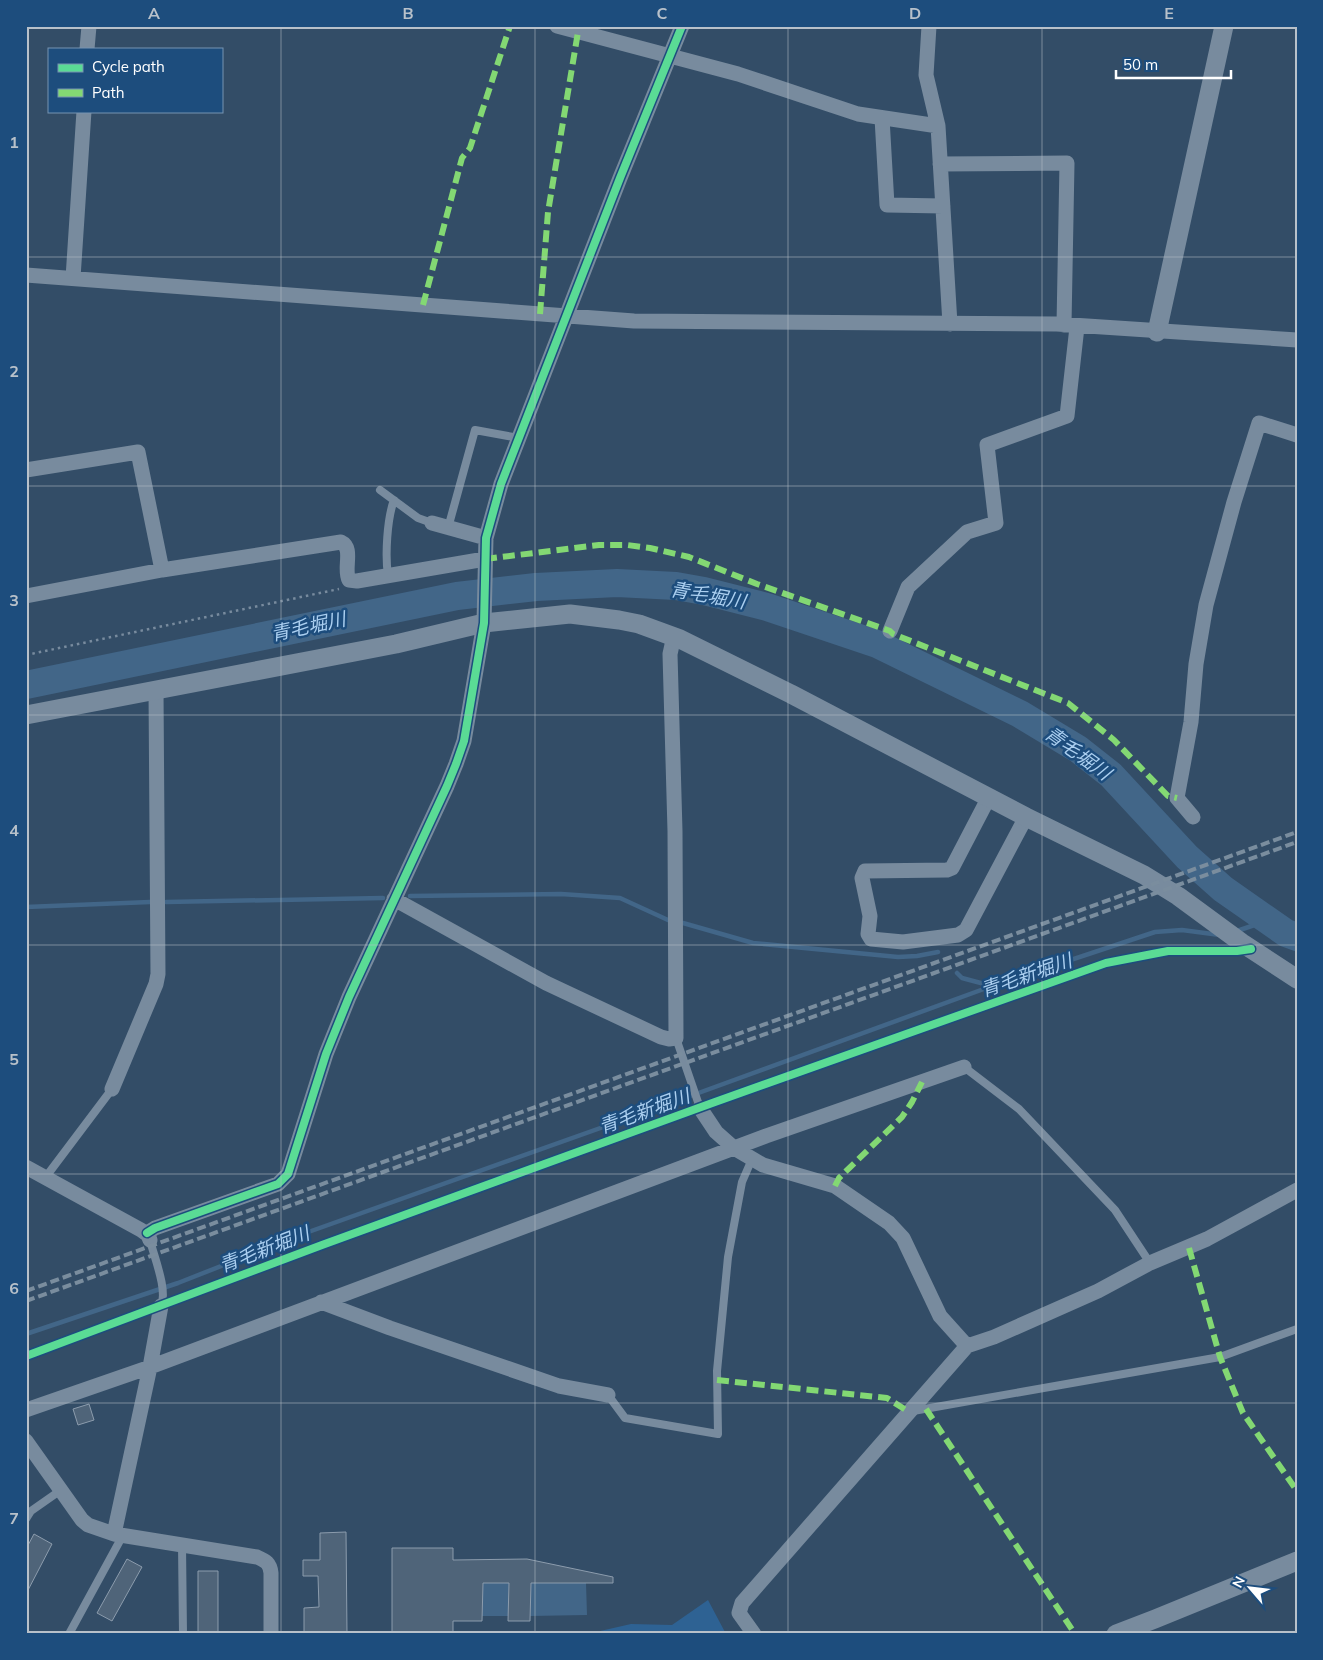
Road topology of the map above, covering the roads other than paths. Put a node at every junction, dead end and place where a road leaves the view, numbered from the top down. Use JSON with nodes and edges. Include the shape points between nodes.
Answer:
{"nodes":[{"id":1,"x":89,"y":26,"type":"edge"},
{"id":2,"x":557,"y":26,"type":"edge"},
{"id":3,"x":682,"y":26,"type":"edge"},
{"id":4,"x":929,"y":26,"type":"edge"},
{"id":5,"x":1224,"y":26,"type":"edge"},
{"id":6,"x":88,"y":48,"type":"edge"},
{"id":7,"x":670,"y":56,"type":"junction"},
{"id":8,"x":84,"y":112,"type":"edge"},
{"id":9,"x":882,"y":118,"type":"junction"},
{"id":10,"x":938,"y":126,"type":"junction"},
{"id":11,"x":940,"y":164,"type":"junction"},
{"id":12,"x":943,"y":206,"type":"junction"},
{"id":13,"x":26,"y":275,"type":"edge"},
{"id":14,"x":73,"y":278,"type":"junction"},
{"id":15,"x":567,"y":316,"type":"junction"},
{"id":16,"x":950,"y":324,"type":"junction"},
{"id":17,"x":1071,"y":326,"type":"junction"},
{"id":18,"x":1157,"y":332,"type":"junction"},
{"id":19,"x":1297,"y":340,"type":"edge"},
{"id":20,"x":1297,"y":435,"type":"edge"},
{"id":21,"x":518,"y":438,"type":"junction"},
{"id":22,"x":26,"y":470,"type":"edge"},
{"id":23,"x":380,"y":490,"type":"dead end"},
{"id":24,"x":394,"y":500,"type":"junction"},
{"id":25,"x":432,"y":524,"type":"joint"},
{"id":26,"x":448,"y":528,"type":"junction"},
{"id":27,"x":486,"y":538,"type":"junction"},
{"id":28,"x":485,"y":566,"type":"junction"},
{"id":29,"x":162,"y":570,"type":"junction"},
{"id":30,"x":388,"y":576,"type":"junction"},
{"id":31,"x":26,"y":596,"type":"edge"},
{"id":32,"x":485,"y":617,"type":"junction"},
{"id":33,"x":890,"y":631,"type":"dead end"},
{"id":34,"x":674,"y":636,"type":"junction"},
{"id":35,"x":156,"y":690,"type":"junction"},
{"id":36,"x":26,"y":715,"type":"edge"},
{"id":37,"x":989,"y":797,"type":"junction"},
{"id":38,"x":1026,"y":816,"type":"junction"},
{"id":39,"x":1193,"y":817,"type":"dead end"},
{"id":40,"x":394,"y":900,"type":"junction"},
{"id":41,"x":1297,"y":979,"type":"edge"},
{"id":42,"x":676,"y":1038,"type":"junction"},
{"id":43,"x":964,"y":1067,"type":"joint"},
{"id":44,"x":112,"y":1089,"type":"joint"},
{"id":45,"x":699,"y":1106,"type":"joint"},
{"id":46,"x":734,"y":1148,"type":"junction"},
{"id":47,"x":752,"y":1159,"type":"junction"},
{"id":48,"x":26,"y":1167,"type":"edge"},
{"id":49,"x":45,"y":1178,"type":"junction"},
{"id":50,"x":1297,"y":1190,"type":"edge"},
{"id":51,"x":149,"y":1237,"type":"junction"},
{"id":52,"x":1150,"y":1264,"type":"junction"},
{"id":53,"x":162,"y":1302,"type":"joint"},
{"id":54,"x":321,"y":1302,"type":"junction"},
{"id":55,"x":1297,"y":1329,"type":"edge"},
{"id":56,"x":967,"y":1346,"type":"junction"},
{"id":57,"x":150,"y":1367,"type":"junction"},
{"id":58,"x":608,"y":1395,"type":"joint"},
{"id":59,"x":26,"y":1410,"type":"edge"},
{"id":60,"x":909,"y":1412,"type":"junction"},
{"id":61,"x":26,"y":1441,"type":"edge"},
{"id":62,"x":61,"y":1490,"type":"junction"},
{"id":63,"x":26,"y":1519,"type":"edge"},
{"id":64,"x":118,"y":1534,"type":"junction"},
{"id":65,"x":182,"y":1545,"type":"junction"},
{"id":66,"x":1297,"y":1561,"type":"edge"},
{"id":67,"x":69,"y":1634,"type":"edge"},
{"id":68,"x":183,"y":1634,"type":"edge"},
{"id":69,"x":271,"y":1634,"type":"edge"},
{"id":70,"x":754,"y":1634,"type":"edge"},
{"id":71,"x":1116,"y":1634,"type":"edge"}],
"edges":[{"from":1,"to":6,"type":"street"},
{"from":2,"to":7,"type":"street"},
{"from":3,"to":7,"type":"street"},
{"from":4,"to":10,"type":"street","via":[[926,75]]},
{"from":5,"to":18,"type":"street"},
{"from":7,"to":9,"type":"street","via":[[738,74],[858,114]]},
{"from":7,"to":15,"type":"street"},
{"from":8,"to":14,"type":"street"},
{"from":9,"to":10,"type":"street"},
{"from":9,"to":12,"type":"street","via":[[887,204]]},
{"from":10,"to":11,"type":"street"},
{"from":11,"to":12,"type":"street"},
{"from":11,"to":17,"type":"street","via":[[1066,162]]},
{"from":12,"to":16,"type":"street"},
{"from":13,"to":14,"type":"street"},
{"from":14,"to":15,"type":"street"},
{"from":15,"to":16,"type":"street","via":[[634,321]]},
{"from":15,"to":21,"type":"street"},
{"from":16,"to":17,"type":"street"},
{"from":17,"to":18,"type":"street"},
{"from":17,"to":33,"type":"street","via":[[1066,416],[987,445],[996,523],[967,532],[908,587]]},
{"from":18,"to":19,"type":"street"},
{"from":20,"to":39,"type":"street","via":[[1259,423],[1208,595],[1196,664],[1192,722],[1177,798]]},
{"from":21,"to":26,"type":"lane","via":[[475,430]]},
{"from":21,"to":27,"type":"street"},
{"from":22,"to":29,"type":"street","via":[[138,452]]},
{"from":23,"to":24,"type":"lane"},
{"from":24,"to":25,"type":"lane"},
{"from":24,"to":30,"type":"lane","via":[[390,511]]},
{"from":25,"to":26,"type":"street"},
{"from":26,"to":27,"type":"street"},
{"from":27,"to":28,"type":"street"},
{"from":28,"to":30,"type":"street"},
{"from":28,"to":32,"type":"street"},
{"from":29,"to":30,"type":"street","via":[[341,542],[348,549],[346,575],[349,580]]},
{"from":29,"to":31,"type":"street"},
{"from":32,"to":34,"type":"street","via":[[577,614],[639,624]]},
{"from":32,"to":35,"type":"street","via":[[396,644]]},
{"from":32,"to":40,"type":"street","via":[[469,717],[456,764]]},
{"from":34,"to":37,"type":"street"},
{"from":34,"to":42,"type":"street","via":[[670,654]]},
{"from":35,"to":36,"type":"street"},
{"from":35,"to":44,"type":"street","via":[[158,974]]},
{"from":37,"to":38,"type":"street"},
{"from":37,"to":38,"type":"street","via":[[952,868],[865,871],[862,878],[871,939],[902,942],[958,935],[966,930]]},
{"from":38,"to":41,"type":"street","via":[[1178,896]]},
{"from":40,"to":42,"type":"street","via":[[546,983],[661,1037]]},
{"from":40,"to":51,"type":"street","via":[[326,1054],[284,1179],[278,1184],[155,1228]]},
{"from":42,"to":45,"type":"lane"},
{"from":43,"to":46,"type":"street"},
{"from":43,"to":52,"type":"lane","via":[[1019,1109],[1115,1210]]},
{"from":44,"to":49,"type":"lane"},
{"from":45,"to":46,"type":"street","via":[[716,1132]]},
{"from":46,"to":47,"type":"street"},
{"from":46,"to":54,"type":"street"},
{"from":47,"to":56,"type":"street","via":[[835,1186],[889,1223],[903,1238],[940,1316]]},
{"from":47,"to":58,"type":"lane","via":[[742,1182],[728,1257],[717,1371],[718,1434],[625,1418]]},
{"from":48,"to":49,"type":"street"},
{"from":49,"to":51,"type":"street"},
{"from":50,"to":52,"type":"street","via":[[1207,1239]]},
{"from":51,"to":53,"type":"lane","via":[[159,1274]]},
{"from":52,"to":56,"type":"street","via":[[1098,1291]]},
{"from":53,"to":57,"type":"street"},
{"from":54,"to":57,"type":"street"},
{"from":54,"to":58,"type":"street","via":[[559,1386]]},
{"from":55,"to":60,"type":"lane","via":[[1220,1357]]},
{"from":56,"to":60,"type":"street"},
{"from":57,"to":59,"type":"street"},
{"from":57,"to":64,"type":"street"},
{"from":60,"to":70,"type":"street","via":[[742,1603],[739,1613]]},
{"from":61,"to":62,"type":"street"},
{"from":62,"to":63,"type":"lane","via":[[31,1511]]},
{"from":62,"to":64,"type":"street","via":[[82,1520]]},
{"from":64,"to":65,"type":"street"},
{"from":64,"to":67,"type":"lane"},
{"from":65,"to":68,"type":"lane"},
{"from":65,"to":69,"type":"street","via":[[266,1560],[271,1573]]},
{"from":66,"to":71,"type":"street"}]}
